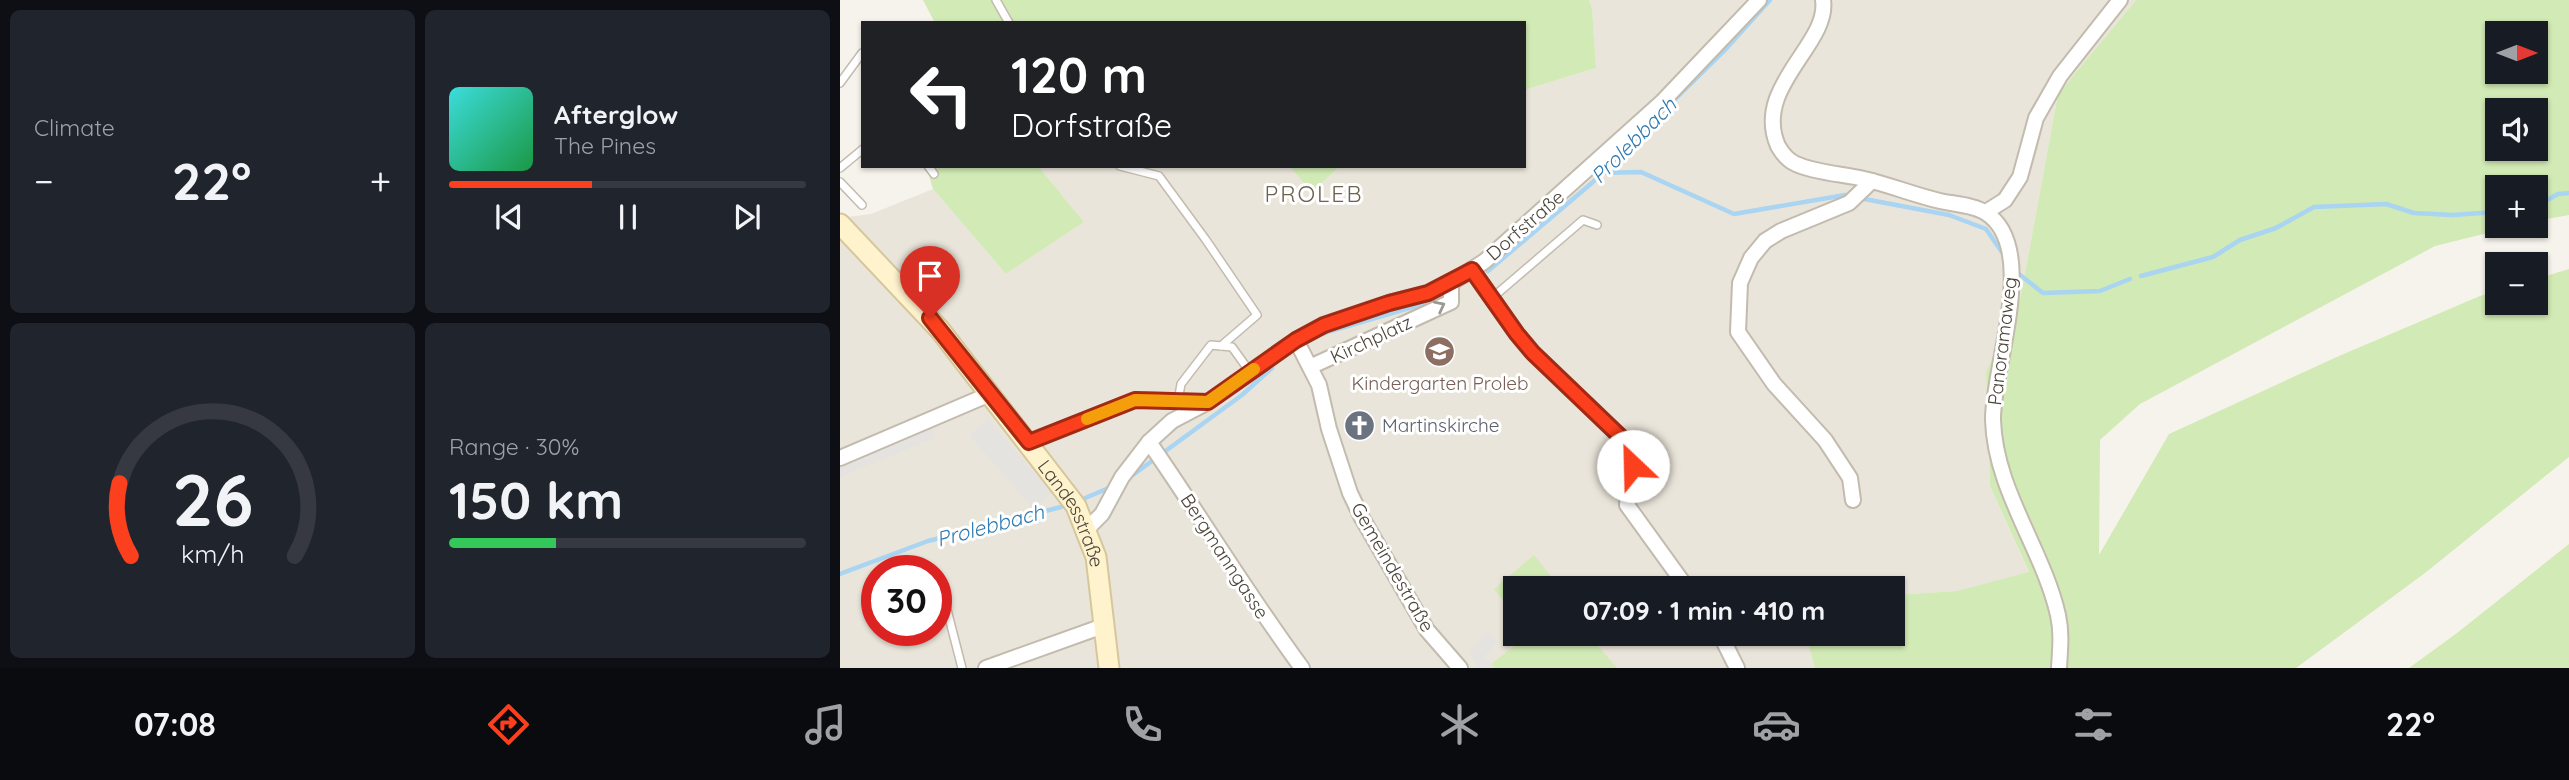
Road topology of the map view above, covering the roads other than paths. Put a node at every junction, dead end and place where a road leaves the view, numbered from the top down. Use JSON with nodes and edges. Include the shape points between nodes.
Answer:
{"nodes":[{"id":1,"x":996,"y":0,"type":"edge"},
{"id":2,"x":1759,"y":0,"type":"edge"},
{"id":3,"x":1823,"y":0,"type":"edge"},
{"id":4,"x":2120,"y":0,"type":"edge"},
{"id":5,"x":1008,"y":21,"type":"edge"},
{"id":6,"x":861,"y":54,"type":"edge"},
{"id":7,"x":840,"y":83,"type":"edge"},
{"id":8,"x":861,"y":151,"type":"edge"},
{"id":9,"x":840,"y":168,"type":"edge"},
{"id":10,"x":930,"y":168,"type":"edge"},
{"id":11,"x":1128,"y":168,"type":"edge"},
{"id":12,"x":934,"y":174,"type":"dead end"},
{"id":13,"x":840,"y":182,"type":"edge"},
{"id":14,"x":1869,"y":184,"type":"junction"},
{"id":15,"x":862,"y":205,"type":"dead end"},
{"id":16,"x":1986,"y":212,"type":"junction"},
{"id":17,"x":840,"y":225,"type":"edge"},
{"id":18,"x":1597,"y":225,"type":"dead end"},
{"id":19,"x":1472,"y":270,"type":"junction"},
{"id":20,"x":1451,"y":283,"type":"junction"},
{"id":21,"x":1492,"y":298,"type":"junction"},
{"id":22,"x":1299,"y":344,"type":"junction"},
{"id":23,"x":1221,"y":346,"type":"junction"},
{"id":24,"x":1312,"y":366,"type":"junction"},
{"id":25,"x":1250,"y":372,"type":"junction"},
{"id":26,"x":990,"y":394,"type":"junction"},
{"id":27,"x":1178,"y":401,"type":"junction"},
{"id":28,"x":1208,"y":402,"type":"junction"},
{"id":29,"x":1029,"y":442,"type":"junction"},
{"id":30,"x":1157,"y":453,"type":"junction"},
{"id":31,"x":840,"y":458,"type":"edge"},
{"id":32,"x":1853,"y":500,"type":"dead end"},
{"id":33,"x":1087,"y":528,"type":"junction"},
{"id":34,"x":1678,"y":576,"type":"edge"},
{"id":35,"x":1106,"y":625,"type":"junction"},
{"id":36,"x":952,"y":631,"type":"edge"},
{"id":37,"x":1726,"y":646,"type":"edge"},
{"id":38,"x":962,"y":668,"type":"edge"},
{"id":39,"x":986,"y":668,"type":"edge"},
{"id":40,"x":1109,"y":668,"type":"edge"},
{"id":41,"x":1302,"y":668,"type":"edge"},
{"id":42,"x":1460,"y":668,"type":"edge"},
{"id":43,"x":1737,"y":668,"type":"edge"},
{"id":44,"x":2059,"y":668,"type":"edge"}],
"edges":[{"from":1,"to":5,"type":"lane"},
{"from":2,"to":19,"type":"street","name":"Dorfstraße","via":[[1662,102]]},
{"from":3,"to":14,"type":"street","via":[[1819,26],[1782,86],[1773,126],[1787,158]]},
{"from":4,"to":16,"type":"street","via":[[2060,76],[2036,117],[2020,177],[2005,200]]},
{"from":6,"to":7,"type":"lane"},
{"from":8,"to":9,"type":"lane"},
{"from":10,"to":12,"type":"lane"},
{"from":11,"to":23,"type":"lane","via":[[1159,176],[1257,315]]},
{"from":13,"to":15,"type":"lane"},
{"from":14,"to":16,"type":"street"},
{"from":14,"to":32,"type":"street","via":[[1849,203],[1765,242],[1740,282],[1738,332],[1774,384],[1825,440],[1850,478]]},
{"from":16,"to":44,"type":"street","name":"Panoramaweg","via":[[2008,240],[2011,274],[2010,308],[1994,391],[1995,447],[2054,599],[2061,644]]},
{"from":17,"to":26,"type":"main road","name":"Landesstraße","via":[[919,305]]},
{"from":18,"to":21,"type":"lane","via":[[1583,220]]},
{"from":19,"to":20,"type":"street","name":"Dorfstraße"},
{"from":19,"to":21,"type":"street"},
{"from":20,"to":22,"type":"street","name":"Dorfstraße","via":[[1324,325]]},
{"from":24,"to":20,"type":"street","name":"Kirchplatz","one_way":true,"via":[[1451,302]]},
{"from":21,"to":34,"type":"street","via":[[1533,353],[1627,443],[1633,453],[1627,505]]},
{"from":22,"to":24,"type":"street","name":"Gemeindestraße"},
{"from":22,"to":25,"type":"street","name":"Dorfstraße"},
{"from":23,"to":25,"type":"lane","via":[[1232,347]]},
{"from":23,"to":27,"type":"lane","via":[[1211,345],[1181,384]]},
{"from":24,"to":42,"type":"street","name":"Gemeindestraße","via":[[1350,493],[1362,518],[1427,630]]},
{"from":25,"to":28,"type":"street","name":"Dorfstraße"},
{"from":26,"to":29,"type":"main road","name":"Landesstraße"},
{"from":26,"to":31,"type":"street"},
{"from":27,"to":28,"type":"street"},
{"from":27,"to":29,"type":"street","via":[[1135,400]]},
{"from":28,"to":30,"type":"street","name":"Dorfstraße","via":[[1172,421]]},
{"from":29,"to":33,"type":"main road","name":"Landesstraße"},
{"from":30,"to":33,"type":"street","name":"Dorfstraße","via":[[1119,484],[1102,514]]},
{"from":30,"to":41,"type":"street","name":"Bergmanngasse"},
{"from":33,"to":35,"type":"main road","name":"Landesstraße"},
{"from":35,"to":39,"type":"street"},
{"from":35,"to":40,"type":"main road","name":"Landesstraße"},
{"from":36,"to":38,"type":"lane"},
{"from":37,"to":43,"type":"street"}]}
